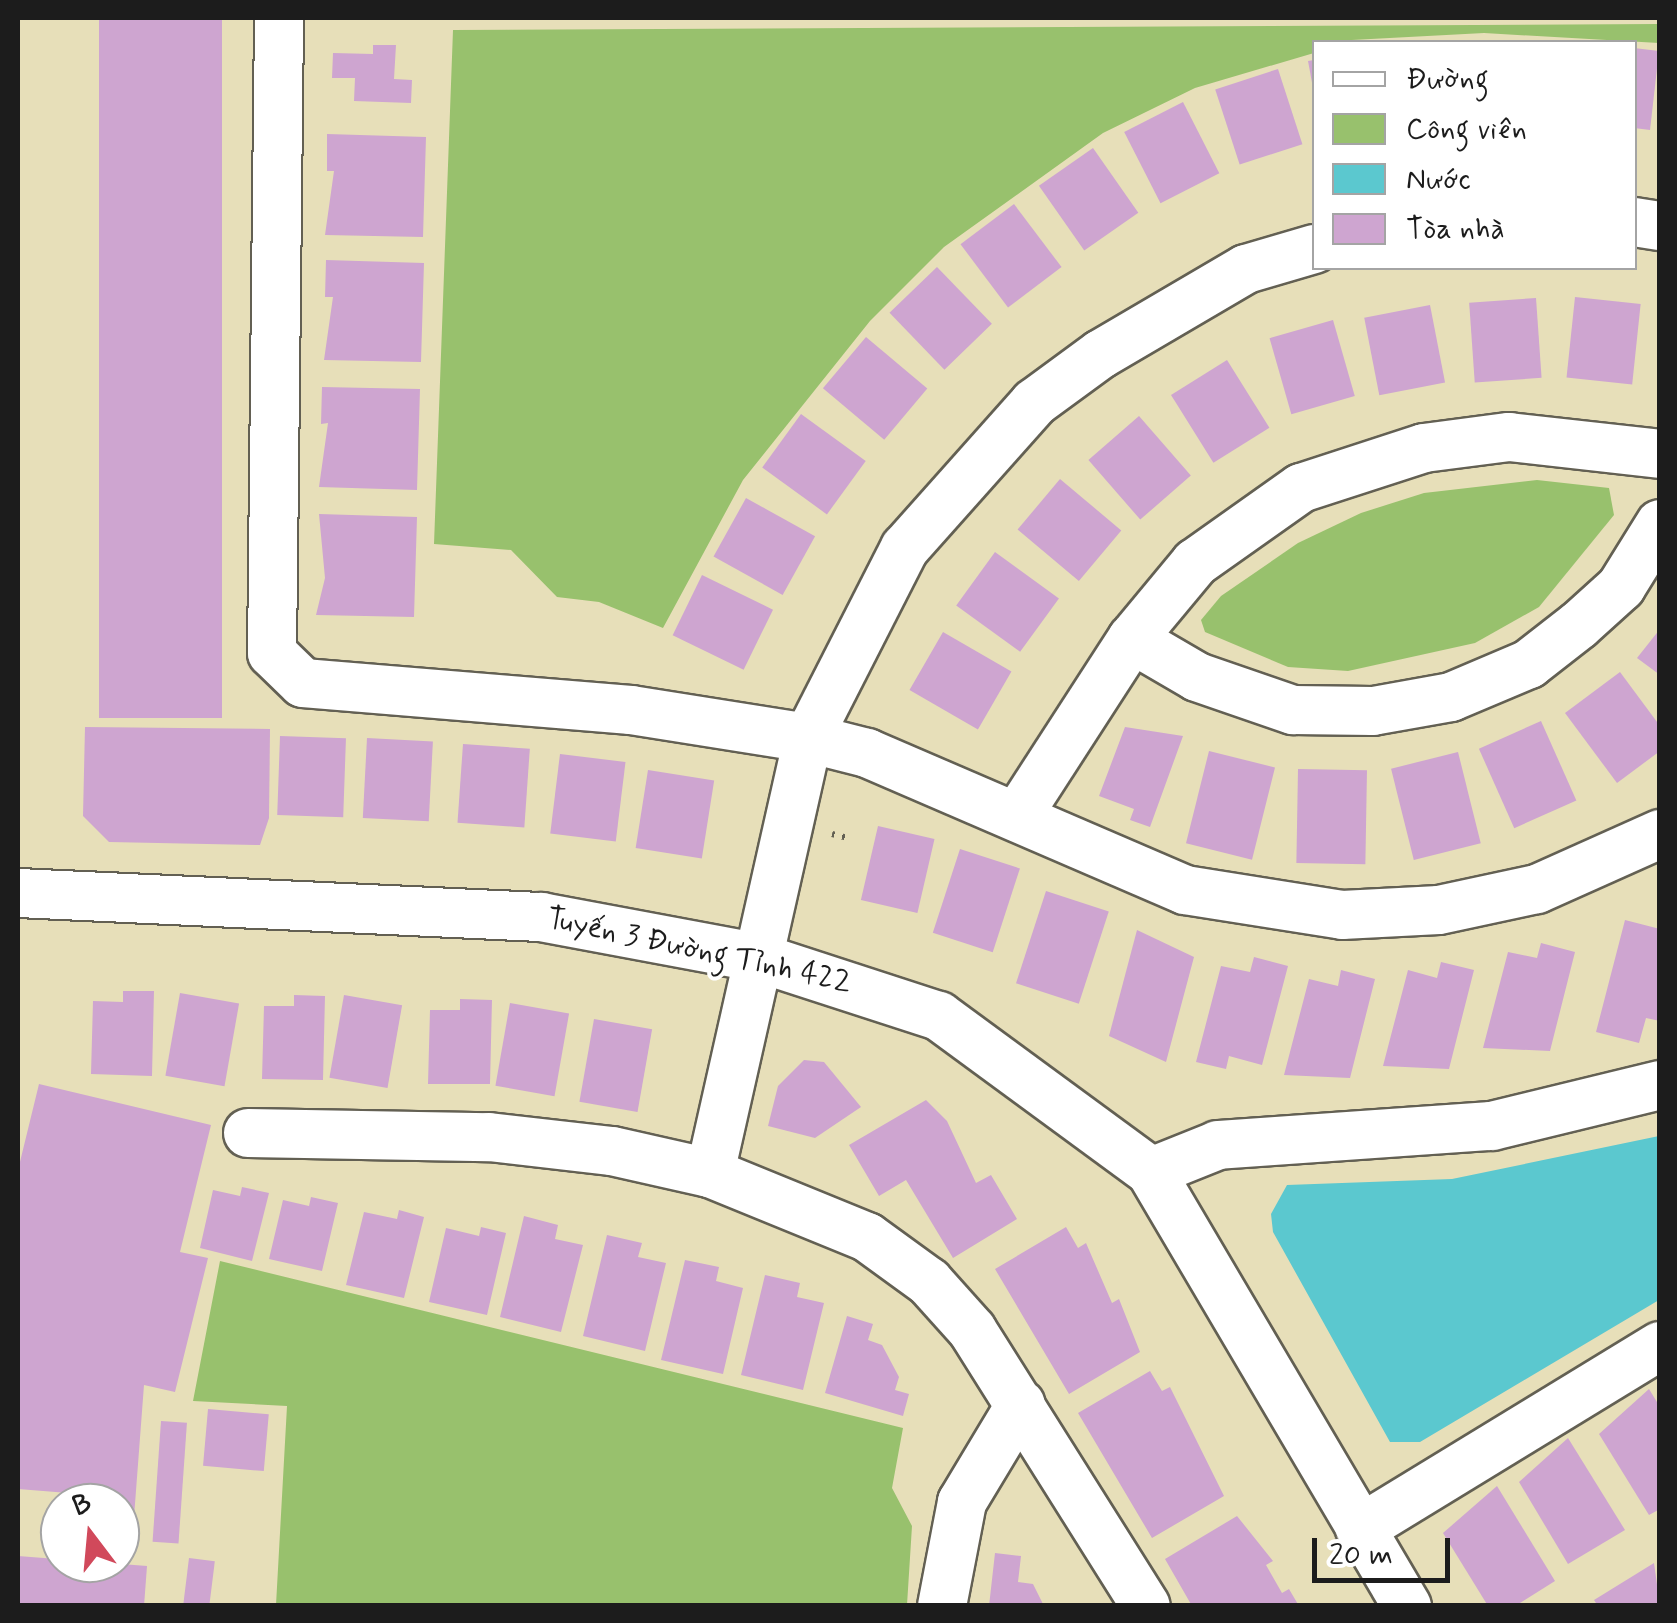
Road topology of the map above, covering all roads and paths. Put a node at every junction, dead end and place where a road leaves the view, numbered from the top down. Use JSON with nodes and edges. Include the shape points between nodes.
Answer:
{"nodes":[{"id":1,"x":279,"y":18,"type":"edge"},
{"id":2,"x":1312,"y":250,"type":"edge"},
{"id":3,"x":1660,"y":454,"type":"edge"},
{"id":4,"x":1660,"y":524,"type":"edge"},
{"id":5,"x":1132,"y":639,"type":"junction"},
{"id":6,"x":808,"y":738,"type":"junction"},
{"id":7,"x":1018,"y":814,"type":"junction"},
{"id":8,"x":1660,"y":834,"type":"edge"},
{"id":9,"x":18,"y":892,"type":"edge"},
{"id":10,"x":760,"y":958,"type":"junction"},
{"id":11,"x":1660,"y":1084,"type":"edge"},
{"id":12,"x":248,"y":1133,"type":"dead end"},
{"id":13,"x":710,"y":1172,"type":"junction"},
{"id":14,"x":1151,"y":1172,"type":"junction"},
{"id":15,"x":1660,"y":1346,"type":"edge"},
{"id":16,"x":1020,"y":1404,"type":"junction"},
{"id":17,"x":1360,"y":1529,"type":"junction"},
{"id":18,"x":942,"y":1606,"type":"edge"},
{"id":19,"x":1146,"y":1606,"type":"edge"},
{"id":20,"x":1407,"y":1606,"type":"edge"}],
"edges":[{"from":1,"to":6,"type":"street","via":[[272,653],[282,668],[303,683],[631,710]]},
{"from":2,"to":6,"type":"street","via":[[1246,269],[1176,304],[1034,403],[905,548]]},
{"from":3,"to":5,"type":"street","via":[[1509,438],[1363,464],[1302,488],[1195,562]]},
{"from":4,"to":5,"type":"street","via":[[1622,587],[1579,625],[1529,664],[1451,697],[1374,711],[1293,710],[1197,677]]},
{"from":5,"to":7,"type":"street"},
{"from":6,"to":7,"type":"street"},
{"from":6,"to":10,"type":"street"},
{"from":7,"to":8,"type":"street","via":[[1185,890],[1342,915],[1439,910],[1537,889]]},
{"from":9,"to":10,"type":"street","name":"Tuyến 3 Đường Tỉnh 422","via":[[541,918]]},
{"from":10,"to":13,"type":"street"},
{"from":10,"to":14,"type":"street","name":"Tuyến 3 Đường Tỉnh 422","via":[[939,1016]]},
{"from":11,"to":14,"type":"street","via":[[1492,1126],[1218,1145]]},
{"from":12,"to":13,"type":"street","via":[[489,1137]]},
{"from":13,"to":16,"type":"street","via":[[867,1237],[929,1282]]},
{"from":14,"to":17,"type":"street","name":"Tuyến 3 Đường Tỉnh 422"},
{"from":15,"to":17,"type":"street"},
{"from":16,"to":18,"type":"street","via":[[962,1502]]},
{"from":16,"to":19,"type":"street"},
{"from":17,"to":20,"type":"street","name":"Tuyến 3 Đường Tỉnh 422"}]}
